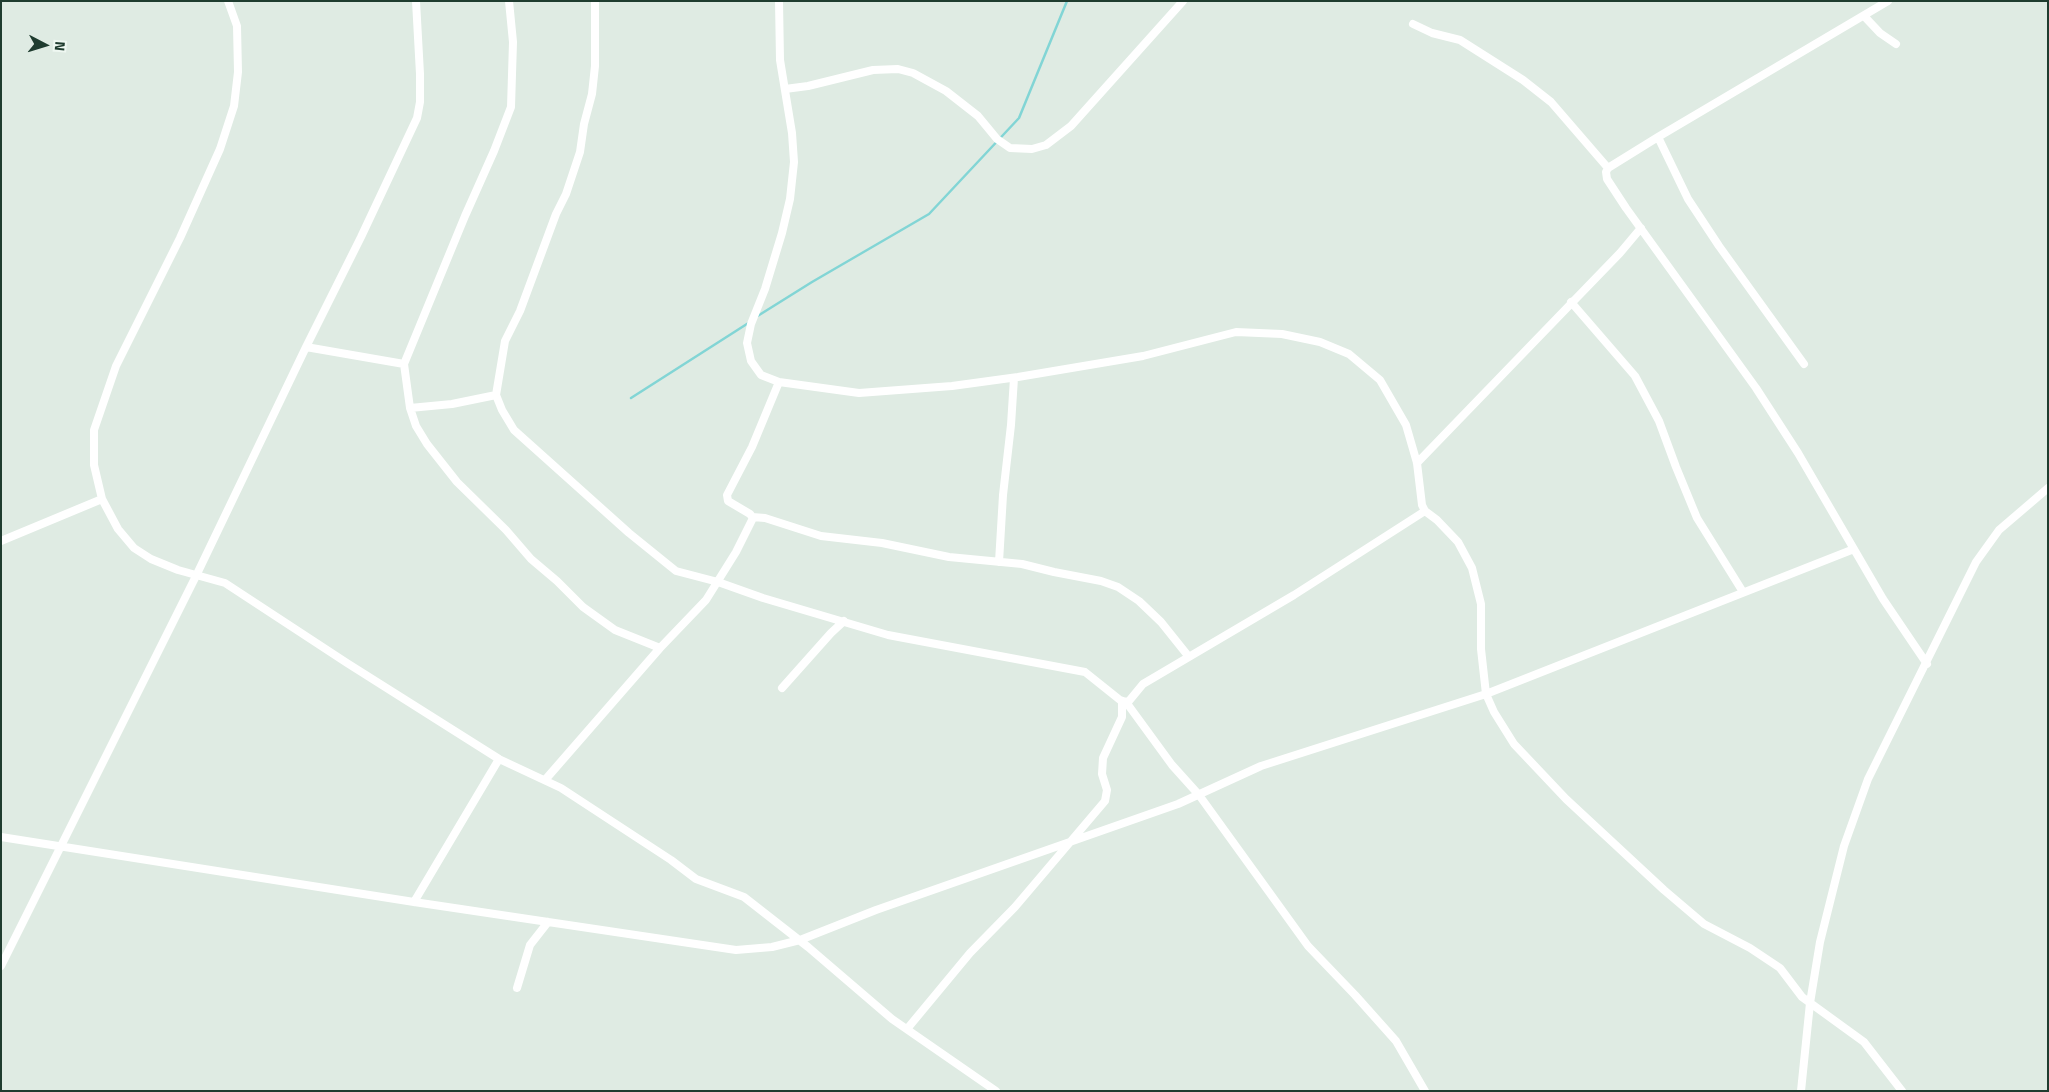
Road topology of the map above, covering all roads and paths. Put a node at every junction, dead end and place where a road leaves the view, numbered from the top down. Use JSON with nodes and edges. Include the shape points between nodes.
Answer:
{"nodes":[{"id":1,"x":228,"y":1,"type":"edge"},
{"id":2,"x":416,"y":1,"type":"edge"},
{"id":3,"x":509,"y":1,"type":"edge"},
{"id":4,"x":596,"y":1,"type":"edge"},
{"id":5,"x":779,"y":1,"type":"edge"},
{"id":6,"x":1184,"y":1,"type":"edge"},
{"id":7,"x":1888,"y":1,"type":"edge"},
{"id":8,"x":1864,"y":16,"type":"junction"},
{"id":9,"x":1414,"y":24,"type":"dead end"},
{"id":10,"x":1896,"y":44,"type":"dead end"},
{"id":11,"x":785,"y":89,"type":"junction"},
{"id":12,"x":1658,"y":137,"type":"junction"},
{"id":13,"x":1608,"y":168,"type":"junction"},
{"id":14,"x":1641,"y":228,"type":"junction"},
{"id":15,"x":1571,"y":302,"type":"junction"},
{"id":16,"x":306,"y":347,"type":"junction"},
{"id":17,"x":404,"y":364,"type":"junction"},
{"id":18,"x":1804,"y":364,"type":"dead end"},
{"id":19,"x":1014,"y":378,"type":"junction"},
{"id":20,"x":779,"y":382,"type":"junction"},
{"id":21,"x":496,"y":395,"type":"junction"},
{"id":22,"x":410,"y":408,"type":"junction"},
{"id":23,"x":1417,"y":462,"type":"junction"},
{"id":24,"x":2048,"y":488,"type":"edge"},
{"id":25,"x":102,"y":499,"type":"junction"},
{"id":26,"x":1425,"y":511,"type":"junction"},
{"id":27,"x":752,"y":517,"type":"junction"},
{"id":28,"x":1,"y":541,"type":"edge"},
{"id":29,"x":1854,"y":549,"type":"junction"},
{"id":30,"x":999,"y":562,"type":"junction"},
{"id":31,"x":196,"y":576,"type":"junction"},
{"id":32,"x":718,"y":582,"type":"junction"},
{"id":33,"x":1743,"y":592,"type":"junction"},
{"id":34,"x":844,"y":622,"type":"junction"},
{"id":35,"x":660,"y":648,"type":"junction"},
{"id":36,"x":1189,"y":657,"type":"junction"},
{"id":37,"x":1927,"y":664,"type":"junction"},
{"id":38,"x":782,"y":688,"type":"dead end"},
{"id":39,"x":1486,"y":694,"type":"junction"},
{"id":40,"x":1124,"y":702,"type":"junction"},
{"id":41,"x":499,"y":759,"type":"junction"},
{"id":42,"x":545,"y":780,"type":"junction"},
{"id":43,"x":1199,"y":795,"type":"junction"},
{"id":44,"x":1,"y":837,"type":"edge"},
{"id":45,"x":1069,"y":842,"type":"junction"},
{"id":46,"x":61,"y":846,"type":"junction"},
{"id":47,"x":414,"y":902,"type":"junction"},
{"id":48,"x":548,"y":922,"type":"junction"},
{"id":49,"x":800,"y":940,"type":"junction"},
{"id":50,"x":1,"y":966,"type":"edge"},
{"id":51,"x":517,"y":988,"type":"dead end"},
{"id":52,"x":1810,"y":1003,"type":"junction"},
{"id":53,"x":907,"y":1029,"type":"junction"},
{"id":54,"x":996,"y":1091,"type":"edge"},
{"id":55,"x":1425,"y":1091,"type":"edge"},
{"id":56,"x":1801,"y":1091,"type":"edge"},
{"id":57,"x":1902,"y":1091,"type":"edge"}],
"edges":[{"from":1,"to":25,"type":"street","via":[[237,26],[238,72],[234,106],[220,149],[180,238],[116,366],[94,430],[94,465]]},
{"from":2,"to":16,"type":"street","via":[[420,74],[417,118]]},
{"from":3,"to":17,"type":"street","via":[[514,42],[511,107]]},
{"from":4,"to":21,"type":"street","via":[[595,66],[580,152],[520,311],[505,341]]},
{"from":5,"to":11,"type":"street","via":[[780,60]]},
{"from":6,"to":11,"type":"street","via":[[1071,126],[1046,145],[1032,149],[1010,148],[997,139],[978,116],[946,91],[898,69],[873,70]]},
{"from":7,"to":8,"type":"street"},
{"from":8,"to":10,"type":"street"},
{"from":8,"to":12,"type":"street"},
{"from":9,"to":13,"type":"street","via":[[1432,33],[1460,40],[1522,80],[1551,102]]},
{"from":11,"to":20,"type":"street","via":[[794,162],[790,199],[747,342],[751,361],[761,375]]},
{"from":12,"to":13,"type":"street"},
{"from":12,"to":18,"type":"street","via":[[1688,200]]},
{"from":13,"to":14,"type":"street","via":[[1607,179]]},
{"from":14,"to":15,"type":"street"},
{"from":14,"to":29,"type":"street","via":[[1756,388]]},
{"from":15,"to":23,"type":"street"},
{"from":15,"to":33,"type":"street","via":[[1635,376],[1659,421],[1697,518]]},
{"from":16,"to":17,"type":"street"},
{"from":16,"to":31,"type":"street"},
{"from":17,"to":22,"type":"street"},
{"from":19,"to":20,"type":"street","via":[[858,393]]},
{"from":19,"to":23,"type":"street","via":[[1143,356],[1236,332],[1282,334],[1320,342],[1349,354],[1380,380],[1406,424]]},
{"from":19,"to":30,"type":"street"},
{"from":20,"to":27,"type":"street","via":[[752,448],[727,495],[728,501]]},
{"from":21,"to":22,"type":"street"},
{"from":21,"to":32,"type":"street","via":[[514,430],[660,560],[676,572]]},
{"from":22,"to":35,"type":"street","via":[[427,444],[457,482],[531,559],[583,607],[615,630]]},
{"from":23,"to":26,"type":"street","via":[[1420,496]]},
{"from":24,"to":37,"type":"street","via":[[1999,530],[1976,562]]},
{"from":25,"to":28,"type":"street"},
{"from":25,"to":31,"type":"street","via":[[118,529],[134,548],[151,559]]},
{"from":26,"to":36,"type":"street"},
{"from":26,"to":39,"type":"street","via":[[1458,542],[1472,568],[1481,604]]},
{"from":27,"to":30,"type":"street","via":[[821,536]]},
{"from":27,"to":32,"type":"street"},
{"from":29,"to":33,"type":"street"},
{"from":29,"to":37,"type":"street"},
{"from":30,"to":36,"type":"street","via":[[1022,564],[1118,587],[1161,622]]},
{"from":31,"to":41,"type":"street","via":[[225,583]]},
{"from":31,"to":46,"type":"street"},
{"from":32,"to":34,"type":"street"},
{"from":32,"to":35,"type":"street","via":[[706,600]]},
{"from":33,"to":39,"type":"street"},
{"from":34,"to":38,"type":"street"},
{"from":34,"to":40,"type":"street","via":[[930,644],[1086,672]]},
{"from":35,"to":42,"type":"street"},
{"from":36,"to":40,"type":"street","via":[[1143,684],[1129,701]]},
{"from":37,"to":52,"type":"street","via":[[1868,779],[1844,846],[1830,896]]},
{"from":39,"to":43,"type":"street","via":[[1261,766]]},
{"from":39,"to":52,"type":"street","via":[[1514,744],[1597,829],[1704,924],[1780,968]]},
{"from":40,"to":43,"type":"street"},
{"from":40,"to":45,"type":"street","via":[[1122,717],[1102,758],[1107,790],[1104,801]]},
{"from":41,"to":42,"type":"street"},
{"from":41,"to":47,"type":"street"},
{"from":42,"to":49,"type":"street","via":[[696,879],[744,897]]},
{"from":43,"to":45,"type":"street"},
{"from":43,"to":55,"type":"street","via":[[1308,946],[1396,1041]]},
{"from":44,"to":46,"type":"street"},
{"from":45,"to":49,"type":"street"},
{"from":45,"to":53,"type":"street"},
{"from":46,"to":47,"type":"street"},
{"from":46,"to":50,"type":"street"},
{"from":47,"to":48,"type":"street"},
{"from":48,"to":49,"type":"street","via":[[736,950],[772,947]]},
{"from":48,"to":51,"type":"street","via":[[530,945]]},
{"from":49,"to":53,"type":"street"},
{"from":52,"to":56,"type":"street"},
{"from":52,"to":57,"type":"street","via":[[1864,1042]]},
{"from":53,"to":54,"type":"street"}]}
